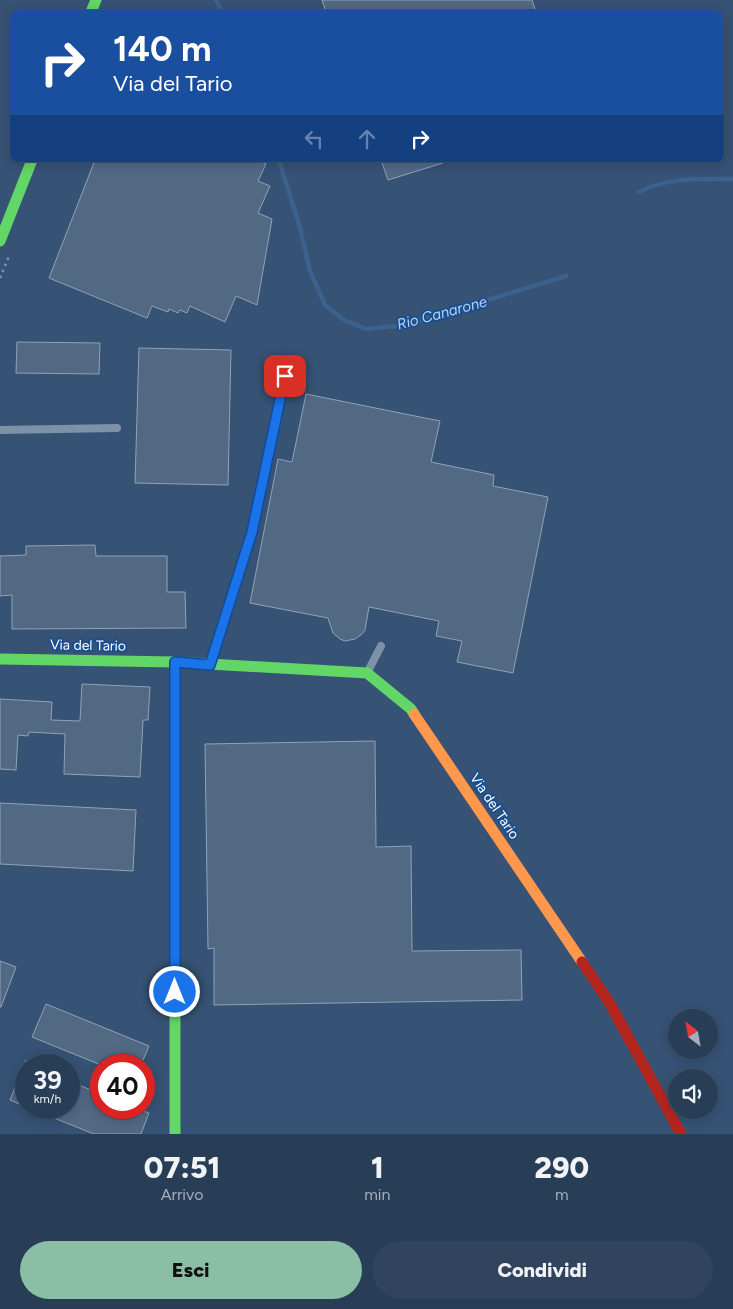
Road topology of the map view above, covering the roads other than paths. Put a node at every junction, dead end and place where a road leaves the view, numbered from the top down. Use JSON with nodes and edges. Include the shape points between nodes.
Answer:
{"nodes":[{"id":1,"x":31,"y":162,"type":"edge"},
{"id":2,"x":0,"y":241,"type":"edge"},
{"id":3,"x":285,"y":376,"type":"dead end"},
{"id":4,"x":117,"y":428,"type":"dead end"},
{"id":5,"x":0,"y":430,"type":"edge"},
{"id":6,"x":380,"y":646,"type":"dead end"},
{"id":7,"x":0,"y":659,"type":"edge"},
{"id":8,"x":175,"y":662,"type":"junction"},
{"id":9,"x":210,"y":665,"type":"junction"},
{"id":10,"x":367,"y":673,"type":"junction"},
{"id":11,"x":175,"y":1134,"type":"edge"},
{"id":12,"x":681,"y":1134,"type":"edge"}],
"edges":[{"from":1,"to":2,"type":"street"},
{"from":3,"to":9,"type":"lane","via":[[252,532]]},
{"from":4,"to":5,"type":"lane"},
{"from":6,"to":10,"type":"lane"},
{"from":7,"to":8,"type":"street","name":"Via del Tario"},
{"from":8,"to":9,"type":"street","name":"Via del Tario"},
{"from":8,"to":11,"type":"street"},
{"from":9,"to":10,"type":"street","name":"Via del Tario"},
{"from":10,"to":12,"type":"street","name":"Via del Tario","via":[[416,717],[610,1002]]}]}
